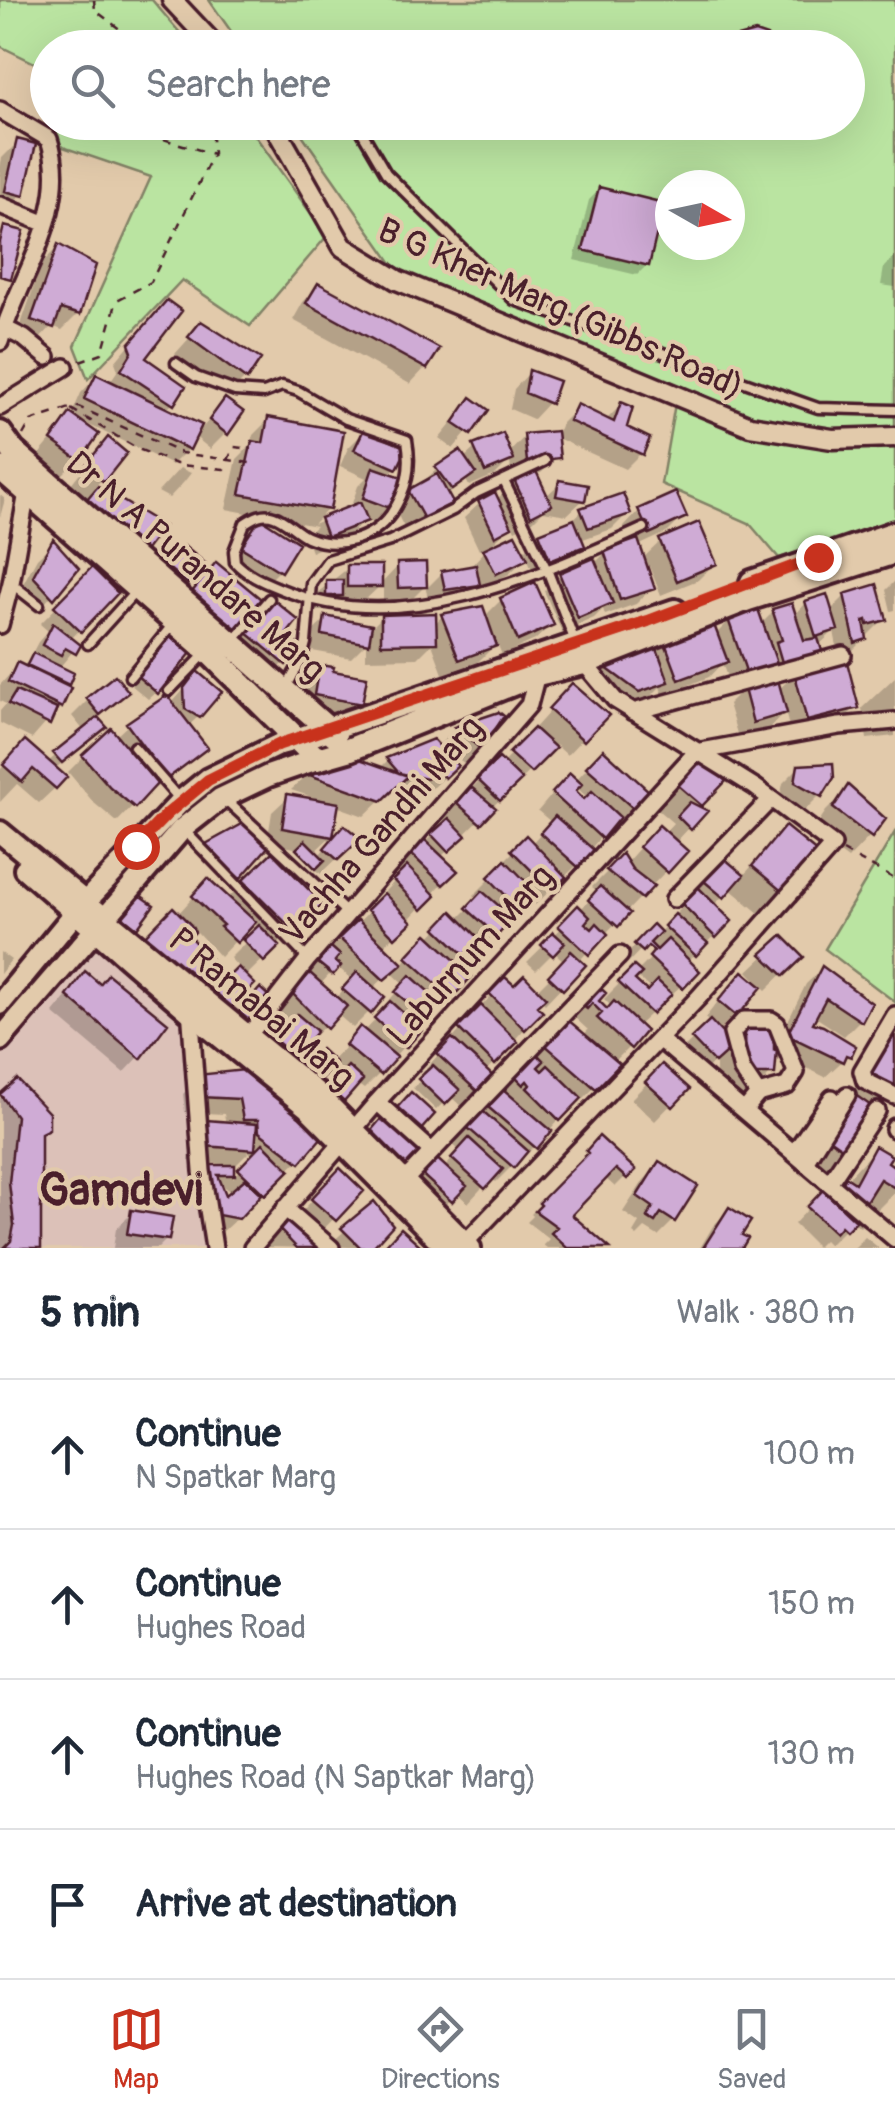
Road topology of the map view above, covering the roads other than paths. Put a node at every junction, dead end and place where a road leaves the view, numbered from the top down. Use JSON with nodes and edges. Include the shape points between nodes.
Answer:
{"nodes":[{"id":1,"x":172,"y":0,"type":"edge"},
{"id":2,"x":200,"y":30,"type":"edge"},
{"id":3,"x":0,"y":110,"type":"edge"},
{"id":4,"x":30,"y":128,"type":"edge"},
{"id":5,"x":49,"y":140,"type":"edge"},
{"id":6,"x":282,"y":140,"type":"edge"},
{"id":7,"x":367,"y":140,"type":"edge"},
{"id":8,"x":2,"y":210,"type":"edge"},
{"id":9,"x":46,"y":224,"type":"junction"},
{"id":10,"x":6,"y":308,"type":"edge"},
{"id":11,"x":2,"y":335,"type":"edge"},
{"id":12,"x":47,"y":357,"type":"dead end"},
{"id":13,"x":176,"y":363,"type":"dead end"},
{"id":14,"x":65,"y":367,"type":"road end"},
{"id":15,"x":0,"y":408,"type":"edge"},
{"id":16,"x":895,"y":410,"type":"edge"},
{"id":17,"x":895,"y":437,"type":"edge"},
{"id":18,"x":4,"y":451,"type":"edge"},
{"id":19,"x":545,"y":461,"type":"dead end"},
{"id":20,"x":504,"y":480,"type":"junction"},
{"id":21,"x":28,"y":492,"type":"junction"},
{"id":22,"x":644,"y":528,"type":"dead end"},
{"id":23,"x":895,"y":532,"type":"edge"},
{"id":24,"x":319,"y":540,"type":"junction"},
{"id":25,"x":895,"y":552,"type":"edge"},
{"id":26,"x":318,"y":568,"type":"junction"},
{"id":27,"x":548,"y":572,"type":"junction"},
{"id":28,"x":11,"y":583,"type":"junction"},
{"id":29,"x":136,"y":591,"type":"junction"},
{"id":30,"x":269,"y":598,"type":"dead end"},
{"id":31,"x":308,"y":600,"type":"junction"},
{"id":32,"x":39,"y":605,"type":"dead end"},
{"id":33,"x":0,"y":624,"type":"edge"},
{"id":34,"x":173,"y":624,"type":"junction"},
{"id":35,"x":88,"y":644,"type":"dead end"},
{"id":36,"x":219,"y":648,"type":"junction"},
{"id":37,"x":580,"y":653,"type":"junction"},
{"id":38,"x":843,"y":655,"type":"dead end"},
{"id":39,"x":130,"y":677,"type":"dead end"},
{"id":40,"x":535,"y":685,"type":"junction"},
{"id":41,"x":170,"y":690,"type":"dead end"},
{"id":42,"x":283,"y":692,"type":"junction"},
{"id":43,"x":633,"y":712,"type":"junction"},
{"id":44,"x":895,"y":722,"type":"edge"},
{"id":45,"x":329,"y":729,"type":"junction"},
{"id":46,"x":299,"y":739,"type":"junction"},
{"id":47,"x":134,"y":747,"type":"dead end"},
{"id":48,"x":348,"y":750,"type":"junction"},
{"id":49,"x":696,"y":752,"type":"junction"},
{"id":50,"x":317,"y":759,"type":"junction"},
{"id":51,"x":224,"y":798,"type":"junction"},
{"id":52,"x":772,"y":799,"type":"junction"},
{"id":53,"x":174,"y":807,"type":"junction"},
{"id":54,"x":182,"y":829,"type":"junction"},
{"id":55,"x":4,"y":843,"type":"edge"},
{"id":56,"x":114,"y":872,"type":"junction"},
{"id":57,"x":133,"y":888,"type":"junction"},
{"id":58,"x":674,"y":900,"type":"dead end"},
{"id":59,"x":81,"y":908,"type":"junction"},
{"id":60,"x":348,"y":914,"type":"junction"},
{"id":61,"x":101,"y":926,"type":"junction"},
{"id":62,"x":620,"y":954,"type":"dead end"},
{"id":63,"x":308,"y":959,"type":"junction"},
{"id":64,"x":189,"y":989,"type":"junction"},
{"id":65,"x":0,"y":1004,"type":"edge"},
{"id":66,"x":191,"y":1013,"type":"junction"},
{"id":67,"x":895,"y":1015,"type":"edge"},
{"id":68,"x":659,"y":1039,"type":"junction"},
{"id":69,"x":0,"y":1040,"type":"edge"},
{"id":70,"x":243,"y":1043,"type":"junction"},
{"id":71,"x":758,"y":1094,"type":"junction"},
{"id":72,"x":895,"y":1096,"type":"edge"},
{"id":73,"x":377,"y":1102,"type":"junction"},
{"id":74,"x":744,"y":1111,"type":"junction"},
{"id":75,"x":876,"y":1111,"type":"dead end"},
{"id":76,"x":348,"y":1136,"type":"junction"},
{"id":77,"x":820,"y":1139,"type":"junction"},
{"id":78,"x":427,"y":1147,"type":"dead end"},
{"id":79,"x":846,"y":1157,"type":"junction"},
{"id":80,"x":799,"y":1158,"type":"junction"},
{"id":81,"x":404,"y":1181,"type":"junction"},
{"id":82,"x":829,"y":1183,"type":"junction"},
{"id":83,"x":285,"y":1208,"type":"junction"},
{"id":84,"x":895,"y":1239,"type":"edge"},
{"id":85,"x":460,"y":1247,"type":"edge"},
{"id":86,"x":214,"y":1248,"type":"edge"},
{"id":87,"x":252,"y":1248,"type":"edge"},
{"id":88,"x":330,"y":1248,"type":"edge"}],
"edges":[{"from":1,"to":2,"type":"street"},
{"from":3,"to":4,"type":"street"},
{"from":5,"to":9,"type":"street","via":[[54,174]]},
{"from":6,"to":17,"type":"street","name":"B G Kher Marg (Gibbs Road)","via":[[343,247],[397,280],[750,426],[832,439]]},
{"from":7,"to":16,"type":"lane","via":[[386,172],[514,300],[818,408]]},
{"from":8,"to":9,"type":"street"},
{"from":9,"to":10,"type":"street"},
{"from":10,"to":11,"type":"street"},
{"from":11,"to":12,"type":"street","via":[[24,338]]},
{"from":13,"to":24,"type":"lane","via":[[235,391],[298,391],[406,440],[408,479],[384,524],[340,544]]},
{"from":14,"to":15,"type":"street"},
{"from":18,"to":21,"type":"main road"},
{"from":18,"to":36,"type":"main road","name":"Dr N A Purandare Marg"},
{"from":19,"to":20,"type":"lane"},
{"from":20,"to":26,"type":"lane","via":[[390,541]]},
{"from":20,"to":27,"type":"lane"},
{"from":21,"to":28,"type":"street"},
{"from":21,"to":29,"type":"main road"},
{"from":22,"to":27,"type":"lane"},
{"from":23,"to":37,"type":"main road","via":[[648,621]]},
{"from":24,"to":26,"type":"lane","via":[[324,557]]},
{"from":24,"to":31,"type":"lane","via":[[263,514],[245,522],[234,551],[242,570]]},
{"from":25,"to":37,"type":"main road"},
{"from":26,"to":31,"type":"lane"},
{"from":27,"to":31,"type":"lane","via":[[492,592],[408,604]]},
{"from":27,"to":37,"type":"lane"},
{"from":28,"to":32,"type":"lane"},
{"from":28,"to":33,"type":"street"},
{"from":29,"to":34,"type":"main road"},
{"from":29,"to":35,"type":"lane"},
{"from":30,"to":36,"type":"lane"},
{"from":31,"to":42,"type":"lane","via":[[306,642]]},
{"from":34,"to":36,"type":"main road"},
{"from":34,"to":39,"type":"lane"},
{"from":36,"to":41,"type":"lane"},
{"from":36,"to":42,"type":"main road","name":"Dr N A Purandare Marg"},
{"from":36,"to":46,"type":"main road"},
{"from":37,"to":40,"type":"main road"},
{"from":37,"to":43,"type":"street","via":[[615,700]]},
{"from":37,"to":45,"type":"main road"},
{"from":38,"to":43,"type":"street"},
{"from":40,"to":48,"type":"main road"},
{"from":40,"to":60,"type":"street","name":"Vachha Gandhi Marg","via":[[529,705]]},
{"from":42,"to":45,"type":"main road","name":"Dr N A Purandare Marg"},
{"from":43,"to":49,"type":"street"},
{"from":44,"to":49,"type":"street"},
{"from":45,"to":46,"type":"main road"},
{"from":45,"to":48,"type":"main road","name":"Dr N A Purandare Marg"},
{"from":46,"to":50,"type":"main road"},
{"from":46,"to":53,"type":"main road","via":[[208,780]]},
{"from":47,"to":53,"type":"lane"},
{"from":48,"to":50,"type":"main road"},
{"from":49,"to":52,"type":"street"},
{"from":49,"to":73,"type":"street","name":"Laburnum Marg"},
{"from":50,"to":51,"type":"main road"},
{"from":51,"to":54,"type":"main road"},
{"from":51,"to":60,"type":"lane"},
{"from":52,"to":58,"type":"street"},
{"from":52,"to":68,"type":"street","via":[[833,845]]},
{"from":53,"to":54,"type":"lane"},
{"from":53,"to":56,"type":"main road"},
{"from":54,"to":57,"type":"main road"},
{"from":54,"to":63,"type":"lane"},
{"from":55,"to":59,"type":"main road","name":"P Ramabai Marg"},
{"from":56,"to":57,"type":"main road"},
{"from":56,"to":59,"type":"main road"},
{"from":57,"to":61,"type":"main road"},
{"from":59,"to":61,"type":"main road","name":"P Ramabai Marg"},
{"from":59,"to":65,"type":"main road"},
{"from":60,"to":63,"type":"street","name":"Vachha Gandhi Marg"},
{"from":61,"to":64,"type":"main road","name":"P Ramabai Marg"},
{"from":61,"to":66,"type":"main road","name":"P Ramabai Marg"},
{"from":61,"to":69,"type":"main road"},
{"from":62,"to":81,"type":"street"},
{"from":63,"to":70,"type":"street","name":"Vachha Gandhi Marg"},
{"from":64,"to":66,"type":"street"},
{"from":64,"to":70,"type":"main road","name":"P Ramabai Marg"},
{"from":66,"to":70,"type":"main road","name":"P Ramabai Marg"},
{"from":66,"to":86,"type":"street"},
{"from":67,"to":72,"type":"street","via":[[862,1074]]},
{"from":68,"to":74,"type":"street"},
{"from":68,"to":85,"type":"street"},
{"from":70,"to":76,"type":"main road","name":"P Ramabai Marg"},
{"from":71,"to":71,"type":"street","via":[[781,1090],[796,1072],[772,1020],[744,1020],[732,1032],[742,1070]]},
{"from":71,"to":74,"type":"street"},
{"from":73,"to":76,"type":"street","name":"Laburnum Marg"},
{"from":73,"to":78,"type":"street"},
{"from":74,"to":80,"type":"street"},
{"from":75,"to":79,"type":"street"},
{"from":76,"to":81,"type":"main road","name":"P Ramabai Marg"},
{"from":76,"to":83,"type":"street","name":"Laburnum Marg"},
{"from":76,"to":85,"type":"main road","name":"P Ramabai Marg"},
{"from":77,"to":79,"type":"street"},
{"from":77,"to":80,"type":"street"},
{"from":77,"to":80,"type":"street","via":[[839,1097]]},
{"from":79,"to":82,"type":"street"},
{"from":80,"to":82,"type":"street"},
{"from":81,"to":85,"type":"main road","name":"P Ramabai Marg"},
{"from":82,"to":84,"type":"street"},
{"from":83,"to":87,"type":"street","name":"Laburnum Marg"},
{"from":83,"to":88,"type":"street"}]}
